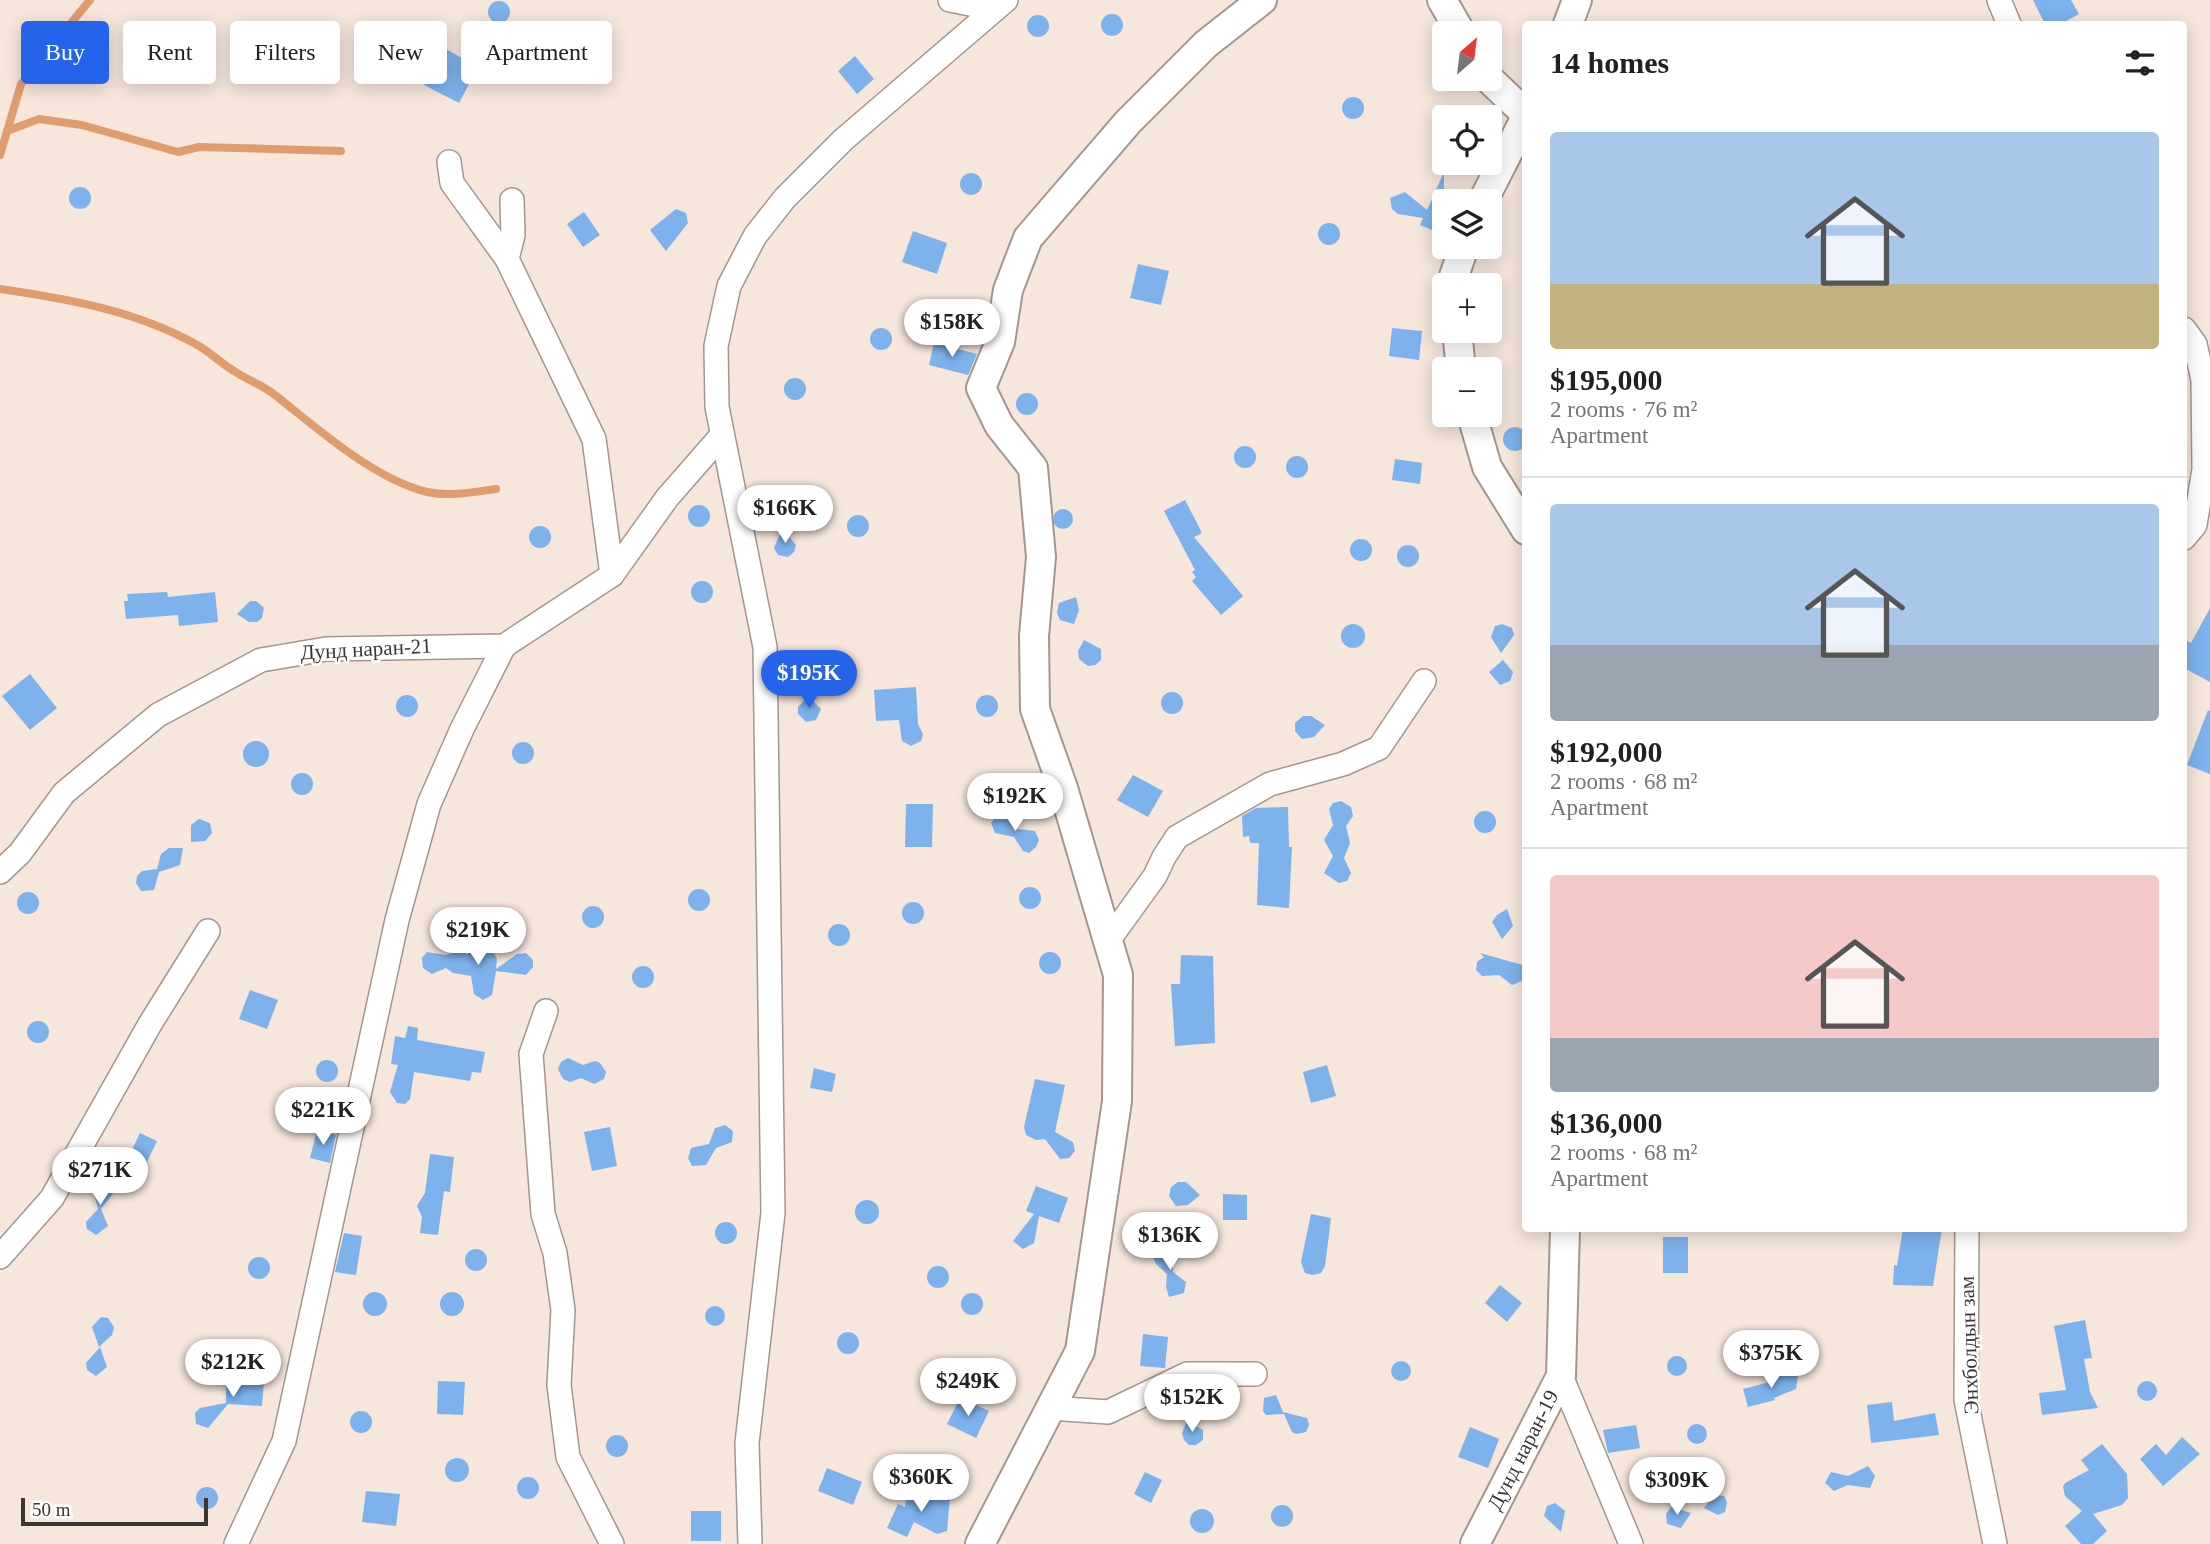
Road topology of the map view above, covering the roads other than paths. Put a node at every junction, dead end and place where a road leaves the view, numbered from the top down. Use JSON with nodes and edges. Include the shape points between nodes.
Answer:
{"nodes":[{"id":1,"x":950,"y":0,"type":"edge"},
{"id":2,"x":1262,"y":0,"type":"edge"},
{"id":3,"x":1442,"y":0,"type":"edge"},
{"id":4,"x":1577,"y":0,"type":"edge"},
{"id":5,"x":2000,"y":0,"type":"edge"},
{"id":6,"x":1001,"y":4,"type":"edge"},
{"id":7,"x":1454,"y":21,"type":"edge"},
{"id":8,"x":1569,"y":21,"type":"edge"},
{"id":9,"x":2008,"y":21,"type":"edge"},
{"id":10,"x":1501,"y":91,"type":"edge"},
{"id":11,"x":1522,"y":111,"type":"edge"},
{"id":12,"x":1522,"y":123,"type":"edge"},
{"id":13,"x":449,"y":162,"type":"dead end"},
{"id":14,"x":1489,"y":189,"type":"edge"},
{"id":15,"x":512,"y":200,"type":"dead end"},
{"id":16,"x":507,"y":259,"type":"junction"},
{"id":17,"x":2187,"y":334,"type":"edge"},
{"id":18,"x":1475,"y":427,"type":"edge"},
{"id":19,"x":722,"y":435,"type":"junction"},
{"id":20,"x":1522,"y":524,"type":"edge"},
{"id":21,"x":2196,"y":530,"type":"edge"},
{"id":22,"x":612,"y":575,"type":"junction"},
{"id":23,"x":504,"y":646,"type":"junction"},
{"id":24,"x":1424,"y":681,"type":"dead end"},
{"id":25,"x":0,"y":872,"type":"edge"},
{"id":26,"x":208,"y":931,"type":"dead end"},
{"id":27,"x":1108,"y":941,"type":"junction"},
{"id":28,"x":546,"y":1011,"type":"dead end"},
{"id":29,"x":1565,"y":1232,"type":"edge"},
{"id":30,"x":1968,"y":1232,"type":"edge"},
{"id":31,"x":0,"y":1258,"type":"edge"},
{"id":32,"x":1255,"y":1374,"type":"dead end"},
{"id":33,"x":1561,"y":1376,"type":"junction"},
{"id":34,"x":1050,"y":1408,"type":"junction"},
{"id":35,"x":236,"y":1544,"type":"edge"},
{"id":36,"x":612,"y":1544,"type":"edge"},
{"id":37,"x":750,"y":1544,"type":"edge"},
{"id":38,"x":980,"y":1544,"type":"edge"},
{"id":39,"x":1475,"y":1544,"type":"edge"},
{"id":40,"x":1632,"y":1544,"type":"edge"},
{"id":41,"x":1995,"y":1544,"type":"edge"}],
"edges":[{"from":1,"to":6,"type":"street"},
{"from":2,"to":27,"type":"street","via":[[1206,44],[1128,122],[1028,238],[1007,290],[1000,342],[981,387],[999,425],[1033,468],[1041,557],[1034,636],[1035,709]]},
{"from":3,"to":7,"type":"street"},
{"from":4,"to":8,"type":"street"},
{"from":5,"to":9,"type":"street"},
{"from":6,"to":19,"type":"street","via":[[844,140],[785,198],[755,236],[729,286],[716,346]]},
{"from":10,"to":11,"type":"street"},
{"from":12,"to":14,"type":"street"},
{"from":13,"to":16,"type":"street","via":[[452,183]]},
{"from":15,"to":16,"type":"street","via":[[513,235]]},
{"from":16,"to":22,"type":"street","via":[[594,439]]},
{"from":17,"to":21,"type":"street","via":[[2203,380],[2204,469]]},
{"from":18,"to":20,"type":"street","via":[[1487,467]]},
{"from":19,"to":22,"type":"street","via":[[667,498]]},
{"from":19,"to":37,"type":"street","via":[[765,646],[773,1213],[747,1443]]},
{"from":22,"to":23,"type":"street"},
{"from":23,"to":25,"type":"street","name":"Дунд наран-21","via":[[327,649],[261,660],[159,715],[64,793],[20,853]]},
{"from":23,"to":35,"type":"street","via":[[429,804],[397,920],[284,1441]]},
{"from":24,"to":27,"type":"street","via":[[1380,748],[1343,764],[1270,784],[1177,837]]},
{"from":26,"to":31,"type":"street","via":[[52,1198]]},
{"from":27,"to":34,"type":"street","via":[[1118,975],[1117,1101],[1080,1351]]},
{"from":28,"to":36,"type":"street","via":[[531,1054],[542,1214],[555,1253],[563,1310],[559,1385],[568,1457]]},
{"from":29,"to":33,"type":"street","name":"Дунд наран-19"},
{"from":30,"to":41,"type":"street","name":"Энхболдын зам","via":[[1966,1400]]},
{"from":32,"to":34,"type":"street","via":[[1187,1374],[1108,1412]]},
{"from":33,"to":39,"type":"street","name":"Дунд наран-19"},
{"from":33,"to":40,"type":"street"},
{"from":34,"to":38,"type":"street"}]}
